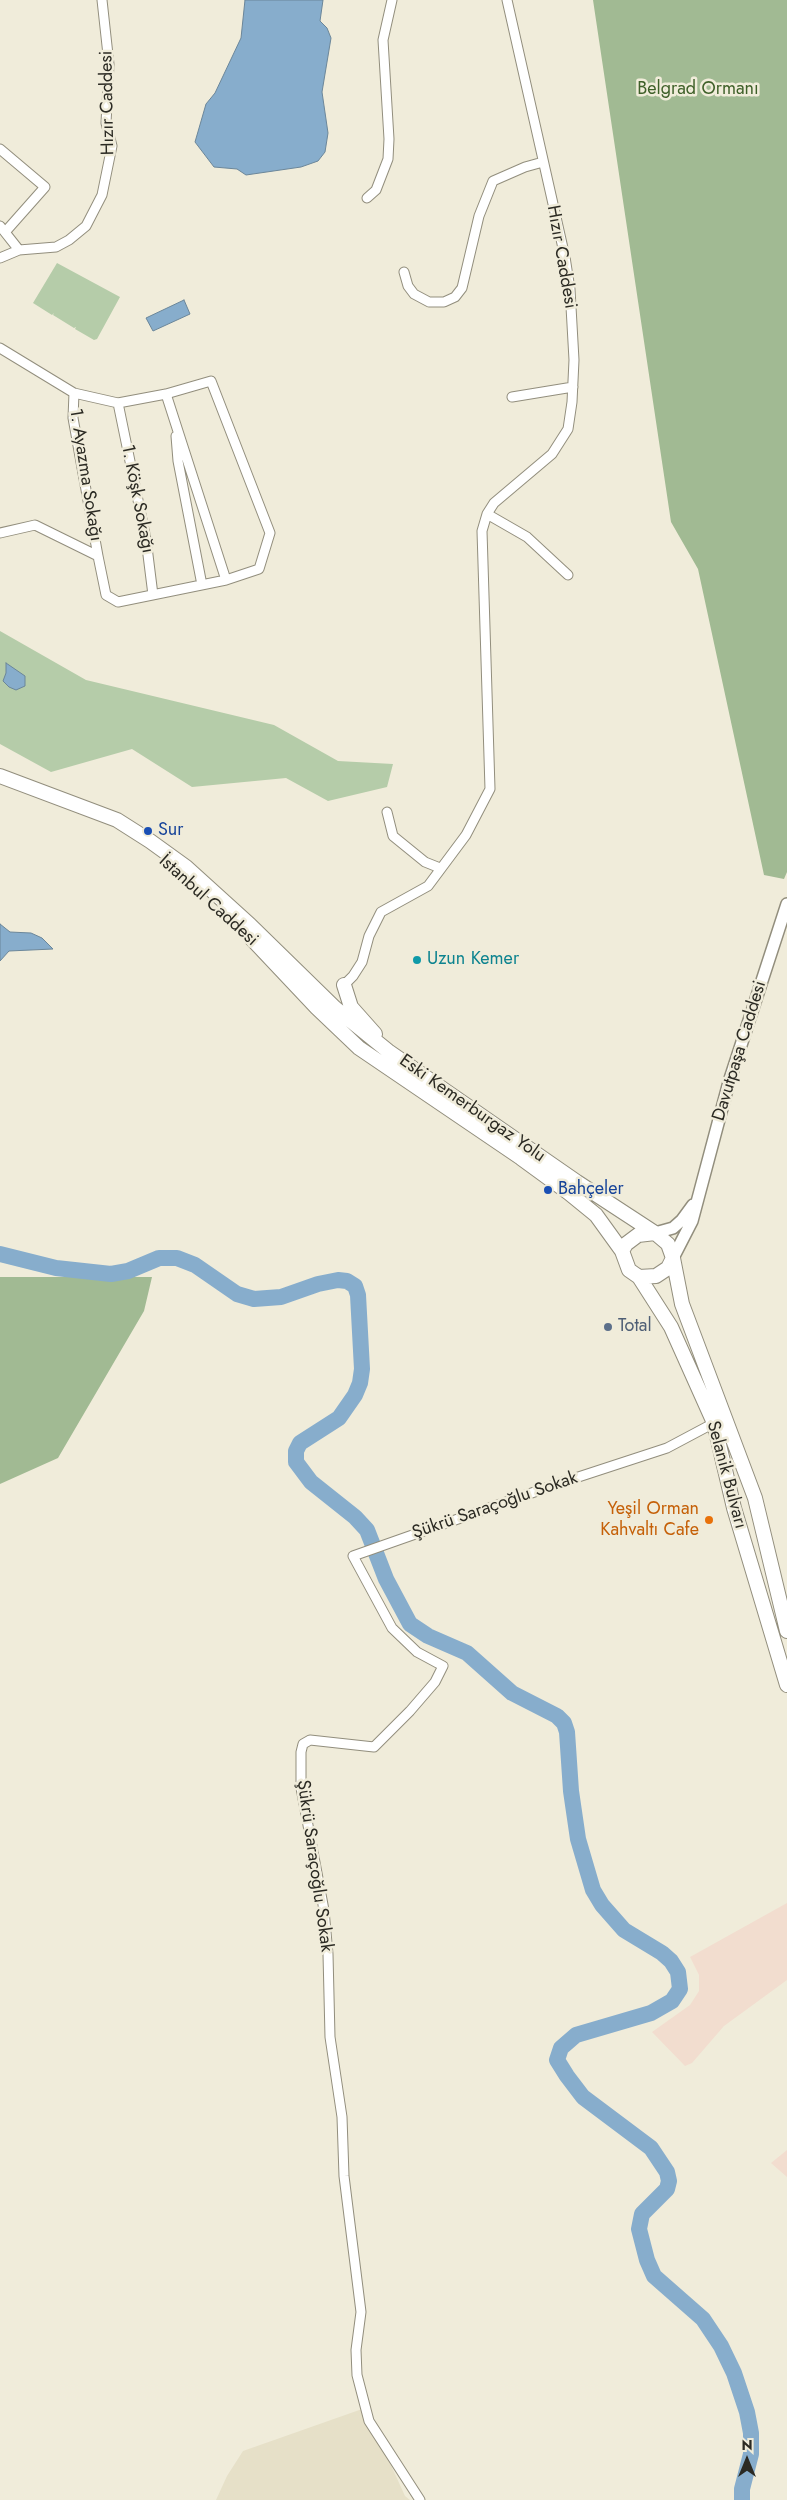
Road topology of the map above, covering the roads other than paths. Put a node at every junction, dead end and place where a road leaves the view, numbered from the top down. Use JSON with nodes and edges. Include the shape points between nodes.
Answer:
{"nodes":[{"id":1,"x":102,"y":0,"type":"edge"},
{"id":2,"x":392,"y":0,"type":"edge"},
{"id":3,"x":507,"y":0,"type":"edge"},
{"id":4,"x":0,"y":149,"type":"edge"},
{"id":5,"x":543,"y":162,"type":"junction"},
{"id":6,"x":367,"y":198,"type":"dead end"},
{"id":7,"x":3,"y":228,"type":"edge"},
{"id":8,"x":19,"y":250,"type":"junction"},
{"id":9,"x":0,"y":258,"type":"edge"},
{"id":10,"x":404,"y":272,"type":"dead end"},
{"id":11,"x":0,"y":348,"type":"edge"},
{"id":12,"x":572,"y":387,"type":"junction"},
{"id":13,"x":74,"y":393,"type":"junction"},
{"id":14,"x":166,"y":394,"type":"junction"},
{"id":15,"x":512,"y":398,"type":"dead end"},
{"id":16,"x":118,"y":403,"type":"junction"},
{"id":17,"x":175,"y":425,"type":"junction"},
{"id":18,"x":487,"y":514,"type":"junction"},
{"id":19,"x":0,"y":533,"type":"edge"},
{"id":20,"x":98,"y":556,"type":"junction"},
{"id":21,"x":568,"y":575,"type":"dead end"},
{"id":22,"x":226,"y":580,"type":"junction"},
{"id":23,"x":202,"y":585,"type":"junction"},
{"id":24,"x":153,"y":595,"type":"junction"},
{"id":25,"x":0,"y":776,"type":"edge"},
{"id":26,"x":0,"y":783,"type":"edge"},
{"id":27,"x":387,"y":812,"type":"dead end"},
{"id":28,"x":440,"y":868,"type":"junction"},
{"id":29,"x":787,"y":904,"type":"edge"},
{"id":30,"x":344,"y":985,"type":"junction"},
{"id":31,"x":320,"y":993,"type":"junction"},
{"id":32,"x":331,"y":1004,"type":"junction"},
{"id":33,"x":316,"y":1008,"type":"junction"},
{"id":34,"x":388,"y":1051,"type":"junction"},
{"id":35,"x":697,"y":1199,"type":"junction"},
{"id":36,"x":655,"y":1233,"type":"junction"},
{"id":37,"x":622,"y":1251,"type":"junction"},
{"id":38,"x":673,"y":1258,"type":"junction"},
{"id":39,"x":639,"y":1277,"type":"junction"},
{"id":40,"x":714,"y":1423,"type":"junction"},
{"id":41,"x":787,"y":1631,"type":"edge"},
{"id":42,"x":787,"y":1685,"type":"edge"},
{"id":43,"x":420,"y":2500,"type":"edge"}],
"edges":[{"from":1,"to":8,"type":"street","name":"Hızır Caddesi","via":[[109,64],[106,124],[112,146],[102,195],[86,226],[69,240],[56,247]]},
{"from":2,"to":6,"type":"street","via":[[383,40],[388,159],[376,190]]},
{"from":3,"to":5,"type":"street","name":"Hızır Caddesi"},
{"from":4,"to":7,"type":"street","via":[[45,187]]},
{"from":5,"to":10,"type":"street","via":[[525,166],[493,181],[479,216],[462,288],[455,296],[444,302],[429,302],[414,294]]},
{"from":5,"to":12,"type":"street","name":"Hızır Caddesi","via":[[570,289]]},
{"from":7,"to":8,"type":"street"},
{"from":8,"to":9,"type":"street","name":"Hızır Caddesi"},
{"from":11,"to":13,"type":"street"},
{"from":12,"to":15,"type":"street"},
{"from":12,"to":18,"type":"street","name":"Hızır Caddesi","via":[[568,429],[561,441],[546,460],[494,503]]},
{"from":13,"to":16,"type":"street"},
{"from":13,"to":20,"type":"street","name":"1. Ayazma Sokağı","via":[[73,418]]},
{"from":14,"to":16,"type":"street"},
{"from":14,"to":17,"type":"street"},
{"from":14,"to":22,"type":"street","name":"1. Ayazma Sokağı","via":[[211,381],[270,533],[259,568]]},
{"from":16,"to":24,"type":"street","name":"1. Köşk Sokağı","via":[[146,539]]},
{"from":17,"to":22,"type":"street"},
{"from":17,"to":23,"type":"street","via":[[178,461]]},
{"from":18,"to":21,"type":"street","via":[[527,537]]},
{"from":18,"to":28,"type":"street","via":[[482,531],[482,551],[490,789],[466,835]]},
{"from":19,"to":20,"type":"street","via":[[35,526]]},
{"from":20,"to":24,"type":"street","name":"1. Ayazma Sokağı","via":[[106,595],[118,602]]},
{"from":22,"to":23,"type":"street","name":"1. Ayazma Sokağı"},
{"from":23,"to":24,"type":"street","name":"1. Ayazma Sokağı"},
{"from":25,"to":31,"type":"main road","name":"İstanbul Caddesi","via":[[117,820],[150,841],[207,887]]},
{"from":26,"to":33,"type":"main road","name":"İstanbul Caddesi","via":[[113,826],[167,860],[256,944]]},
{"from":27,"to":28,"type":"street","via":[[393,836],[424,862]]},
{"from":28,"to":30,"type":"street","via":[[428,886],[381,912],[369,936],[362,962]]},
{"from":29,"to":35,"type":"street","name":"Davutpaşa Caddesi","via":[[728,1082]]},
{"from":30,"to":31,"type":"main road"},
{"from":30,"to":32,"type":"main road"},
{"from":30,"to":34,"type":"main road","via":[[351,1007]]},
{"from":31,"to":32,"type":"main road","name":"Eski Kemerburgaz Yolu"},
{"from":31,"to":33,"type":"main road"},
{"from":32,"to":33,"type":"main road"},
{"from":32,"to":34,"type":"main road","name":"Eski Kemerburgaz Yolu"},
{"from":33,"to":37,"type":"main road","name":"Eski Kemerburgaz Yolu","via":[[360,1048],[521,1158],[596,1215]]},
{"from":34,"to":36,"type":"main road","name":"Eski Kemerburgaz Yolu"},
{"from":35,"to":36,"type":"street","via":[[673,1228]]},
{"from":35,"to":38,"type":"street","name":"Davutpaşa Caddesi","via":[[692,1221]]},
{"from":36,"to":37,"type":"main road","via":[[646,1232],[631,1238]]},
{"from":36,"to":38,"type":"main road","via":[[668,1244]]},
{"from":37,"to":39,"type":"main road","via":[[629,1270]]},
{"from":38,"to":39,"type":"main road","via":[[663,1273],[649,1278]]},
{"from":38,"to":41,"type":"main road","name":"Selanik Bulvarı","via":[[682,1304],[755,1498]]},
{"from":39,"to":40,"type":"main road","name":"Selanik Bulvarı","via":[[671,1327]]},
{"from":40,"to":42,"type":"main road","name":"Selanik Bulvarı","via":[[734,1508]]},
{"from":40,"to":43,"type":"street","name":"Şükrü Saraçoğlu Sokak","via":[[666,1448],[352,1556],[392,1628],[417,1652],[443,1666],[435,1682],[410,1711],[374,1746],[310,1740],[303,1744],[301,1752],[301,1788],[324,1910],[330,2037],[342,2117],[344,2176],[361,2312],[356,2350],[357,2375],[369,2421]]}]}
